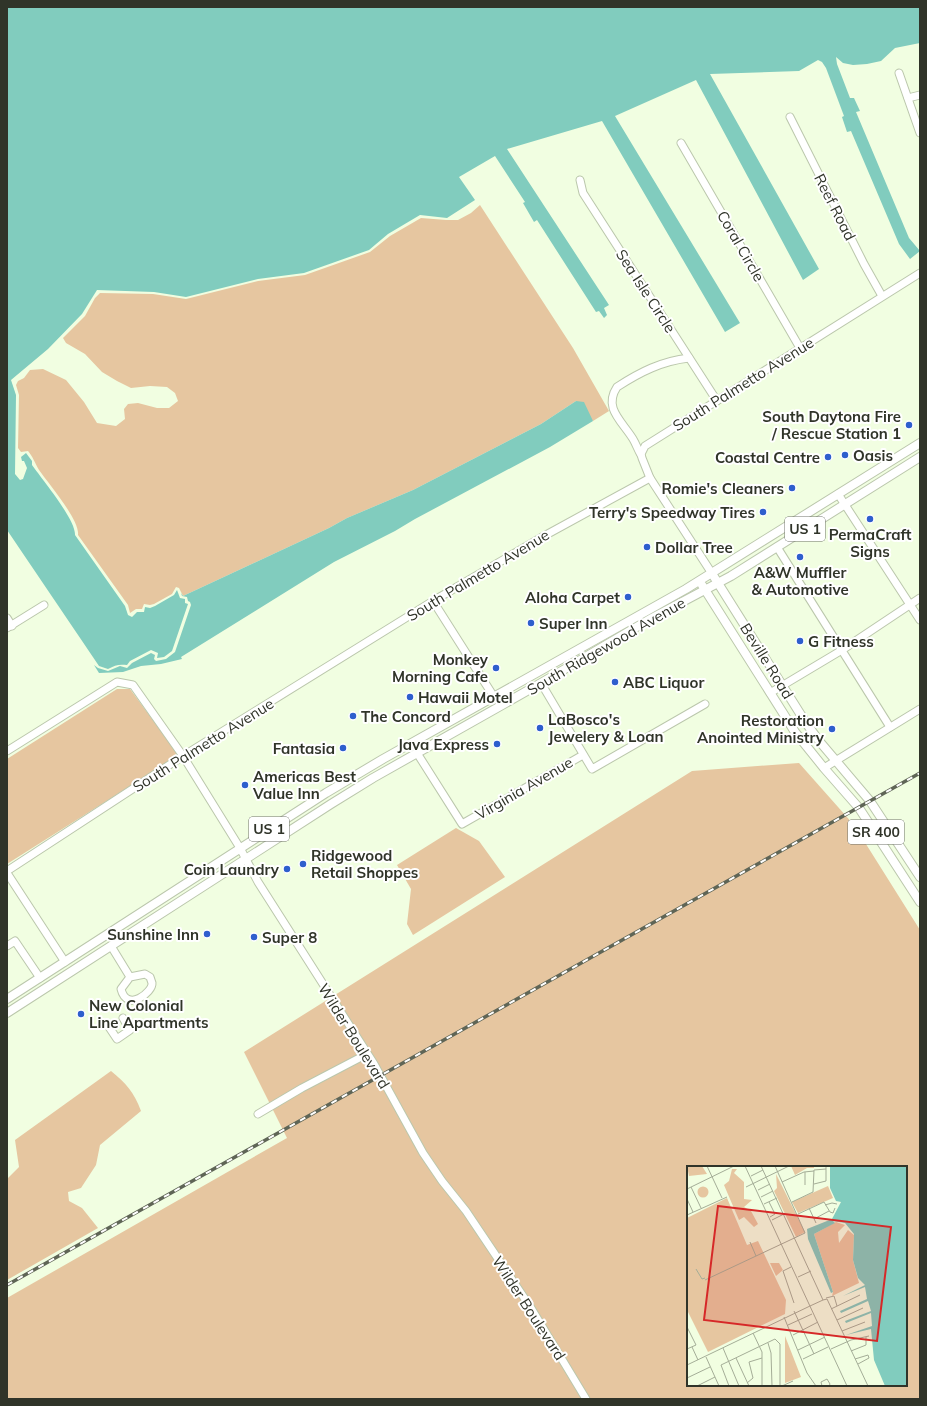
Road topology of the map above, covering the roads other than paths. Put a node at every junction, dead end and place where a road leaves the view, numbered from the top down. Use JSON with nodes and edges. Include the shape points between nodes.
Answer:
{"nodes":[{"id":1,"x":899,"y":73,"type":"dead end"},
{"id":2,"x":920,"y":95,"type":"edge"},
{"id":3,"x":908,"y":98,"type":"junction"},
{"id":4,"x":790,"y":117,"type":"dead end"},
{"id":5,"x":920,"y":133,"type":"edge"},
{"id":6,"x":681,"y":143,"type":"dead end"},
{"id":7,"x":580,"y":180,"type":"dead end"},
{"id":8,"x":920,"y":273,"type":"edge"},
{"id":9,"x":882,"y":296,"type":"junction"},
{"id":10,"x":800,"y":348,"type":"junction"},
{"id":11,"x":689,"y":358,"type":"junction"},
{"id":12,"x":717,"y":401,"type":"junction"},
{"id":13,"x":920,"y":443,"type":"edge"},
{"id":14,"x":641,"y":456,"type":"junction"},
{"id":15,"x":920,"y":457,"type":"edge"},
{"id":16,"x":650,"y":478,"type":"junction"},
{"id":17,"x":838,"y":494,"type":"junction"},
{"id":18,"x":844,"y":505,"type":"junction"},
{"id":19,"x":776,"y":547,"type":"junction"},
{"id":20,"x":711,"y":572,"type":"junction"},
{"id":21,"x":699,"y":580,"type":"junction"},
{"id":22,"x":718,"y":583,"type":"junction"},
{"id":23,"x":705,"y":589,"type":"junction"},
{"id":24,"x":920,"y":598,"type":"edge"},
{"id":25,"x":433,"y":601,"type":"junction"},
{"id":26,"x":910,"y":604,"type":"junction"},
{"id":27,"x":44,"y":605,"type":"dead end"},
{"id":28,"x":7,"y":618,"type":"edge"},
{"id":29,"x":920,"y":620,"type":"edge"},
{"id":30,"x":9,"y":627,"type":"edge"},
{"id":31,"x":842,"y":650,"type":"junction"},
{"id":32,"x":563,"y":658,"type":"junction"},
{"id":33,"x":544,"y":682,"type":"junction"},
{"id":34,"x":782,"y":686,"type":"junction"},
{"id":35,"x":770,"y":693,"type":"junction"},
{"id":36,"x":494,"y":697,"type":"junction"},
{"id":37,"x":705,"y":704,"type":"dead end"},
{"id":38,"x":920,"y":709,"type":"edge"},
{"id":39,"x":890,"y":727,"type":"junction"},
{"id":40,"x":432,"y":731,"type":"junction"},
{"id":41,"x":7,"y":751,"type":"edge"},
{"id":42,"x":417,"y":753,"type":"junction"},
{"id":43,"x":583,"y":755,"type":"junction"},
{"id":44,"x":183,"y":756,"type":"junction"},
{"id":45,"x":836,"y":761,"type":"junction"},
{"id":46,"x":824,"y":768,"type":"junction"},
{"id":47,"x":889,"y":829,"type":"junction"},
{"id":48,"x":878,"y":836,"type":"junction"},
{"id":49,"x":240,"y":848,"type":"junction"},
{"id":50,"x":246,"y":857,"type":"junction"},
{"id":51,"x":7,"y":872,"type":"edge"},
{"id":52,"x":920,"y":877,"type":"edge"},
{"id":53,"x":920,"y":902,"type":"edge"},
{"id":54,"x":7,"y":946,"type":"edge"},
{"id":55,"x":111,"y":946,"type":"junction"},
{"id":56,"x":65,"y":962,"type":"junction"},
{"id":57,"x":130,"y":977,"type":"junction"},
{"id":58,"x":40,"y":978,"type":"junction"},
{"id":59,"x":7,"y":999,"type":"edge"},
{"id":60,"x":7,"y":1013,"type":"edge"},
{"id":61,"x":123,"y":1018,"type":"dead end"},
{"id":62,"x":107,"y":1024,"type":"dead end"},
{"id":63,"x":367,"y":1054,"type":"junction"},
{"id":64,"x":258,"y":1114,"type":"dead end"},
{"id":65,"x":586,"y":1399,"type":"edge"}],
"edges":[{"from":1,"to":3,"type":"street"},
{"from":2,"to":3,"type":"street"},
{"from":3,"to":5,"type":"street"},
{"from":4,"to":9,"type":"street","name":"Reef Road","via":[[860,258]]},
{"from":6,"to":10,"type":"street","name":"Coral Circle"},
{"from":7,"to":11,"type":"street","name":"Sea Isle Circle","via":[[584,194]]},
{"from":8,"to":9,"type":"street","name":"South Palmetto Avenue"},
{"from":9,"to":10,"type":"street","name":"South Palmetto Avenue"},
{"from":10,"to":12,"type":"street","name":"South Palmetto Avenue"},
{"from":11,"to":12,"type":"street","name":"Sea Isle Circle"},
{"from":11,"to":14,"type":"street","via":[[650,368],[614,391],[611,405]]},
{"from":12,"to":14,"type":"street","name":"South Palmetto Avenue","via":[[645,446]]},
{"from":13,"to":17,"type":"main road","name":"South Ridgewood Avenue","number":"US 1"},
{"from":14,"to":16,"type":"street"},
{"from":15,"to":18,"type":"main road","name":"South Ridgewood Avenue","number":"US 1"},
{"from":16,"to":20,"type":"street","name":"Beville Road"},
{"from":16,"to":25,"type":"street","name":"South Palmetto Avenue"},
{"from":17,"to":18,"type":"street"},
{"from":17,"to":20,"type":"main road","name":"South Ridgewood Avenue","number":"US 1"},
{"from":18,"to":19,"type":"main road","name":"South Ridgewood Avenue","number":"US 1"},
{"from":18,"to":26,"type":"street"},
{"from":19,"to":22,"type":"main road","name":"South Ridgewood Avenue","number":"US 1"},
{"from":19,"to":31,"type":"street"},
{"from":20,"to":21,"type":"main road","name":"South Ridgewood Avenue","number":"US 1"},
{"from":20,"to":22,"type":"main road","name":"Beville Road","number":"SR 400"},
{"from":21,"to":23,"type":"main road","name":"Beville Road","number":"SR 400"},
{"from":21,"to":32,"type":"main road","name":"South Ridgewood Avenue","number":"US 1"},
{"from":22,"to":23,"type":"main road","name":"South Ridgewood Avenue","number":"US 1"},
{"from":22,"to":34,"type":"main road","name":"Beville Road","number":"SR 400"},
{"from":23,"to":33,"type":"main road","name":"South Ridgewood Avenue","number":"US 1"},
{"from":23,"to":35,"type":"main road","name":"Beville Road","number":"SR 400"},
{"from":24,"to":26,"type":"street"},
{"from":25,"to":36,"type":"street"},
{"from":25,"to":44,"type":"street","name":"South Palmetto Avenue"},
{"from":26,"to":29,"type":"street"},
{"from":26,"to":31,"type":"street"},
{"from":27,"to":30,"type":"street"},
{"from":28,"to":30,"type":"street"},
{"from":31,"to":34,"type":"street"},
{"from":31,"to":39,"type":"street"},
{"from":32,"to":33,"type":"main road","via":[[562,664]]},
{"from":32,"to":36,"type":"main road","name":"South Ridgewood Avenue","number":"US 1"},
{"from":33,"to":42,"type":"main road","name":"South Ridgewood Avenue","number":"US 1"},
{"from":33,"to":43,"type":"street"},
{"from":34,"to":35,"type":"street"},
{"from":34,"to":45,"type":"main road","name":"Beville Road","number":"SR 400","via":[[806,723]]},
{"from":35,"to":46,"type":"main road","name":"Beville Road","number":"SR 400","via":[[795,732]]},
{"from":36,"to":40,"type":"main road","name":"South Ridgewood Avenue","number":"US 1"},
{"from":37,"to":43,"type":"street","name":"Virginia Avenue","via":[[592,769]]},
{"from":38,"to":39,"type":"street"},
{"from":39,"to":45,"type":"street"},
{"from":40,"to":42,"type":"main road","via":[[420,745]]},
{"from":40,"to":49,"type":"main road","name":"South Ridgewood Avenue","number":"US 1","via":[[326,793]]},
{"from":41,"to":44,"type":"street","name":"Wilder Boulevard","via":[[117,682],[133,685]]},
{"from":42,"to":43,"type":"street","name":"Virginia Avenue","via":[[462,824]]},
{"from":42,"to":50,"type":"main road","name":"South Ridgewood Avenue","number":"US 1"},
{"from":44,"to":49,"type":"street","name":"Wilder Boulevard"},
{"from":44,"to":51,"type":"street","name":"South Palmetto Avenue"},
{"from":45,"to":46,"type":"street"},
{"from":45,"to":47,"type":"main road","name":"Beville Road","number":"SR 400","via":[[870,801]]},
{"from":46,"to":48,"type":"main road","name":"Beville Road","number":"SR 400","via":[[859,808]]},
{"from":47,"to":48,"type":"street"},
{"from":47,"to":52,"type":"main road","name":"Beville Road","number":"SR 400"},
{"from":48,"to":53,"type":"main road","name":"Beville Road","number":"SR 400"},
{"from":49,"to":50,"type":"street","name":"Wilder Boulevard"},
{"from":49,"to":56,"type":"main road","name":"South Ridgewood Avenue","number":"US 1"},
{"from":50,"to":55,"type":"main road","name":"South Ridgewood Avenue","number":"US 1"},
{"from":50,"to":63,"type":"street","name":"Wilder Boulevard","via":[[258,882]]},
{"from":51,"to":56,"type":"street"},
{"from":54,"to":58,"type":"street","via":[[15,941]]},
{"from":55,"to":57,"type":"street"},
{"from":55,"to":60,"type":"main road","name":"South Ridgewood Avenue","number":"US 1"},
{"from":56,"to":58,"type":"main road","name":"South Ridgewood Avenue","number":"US 1"},
{"from":57,"to":57,"type":"street","via":[[121,989],[127,1000],[138,999],[151,989],[150,977],[145,974]]},
{"from":58,"to":59,"type":"main road","name":"South Ridgewood Avenue","number":"US 1"},
{"from":61,"to":62,"type":"street","via":[[130,1030],[117,1039]]},
{"from":63,"to":64,"type":"street"},
{"from":63,"to":65,"type":"street","name":"Wilder Boulevard","via":[[423,1153],[466,1211],[533,1312]]}]}
